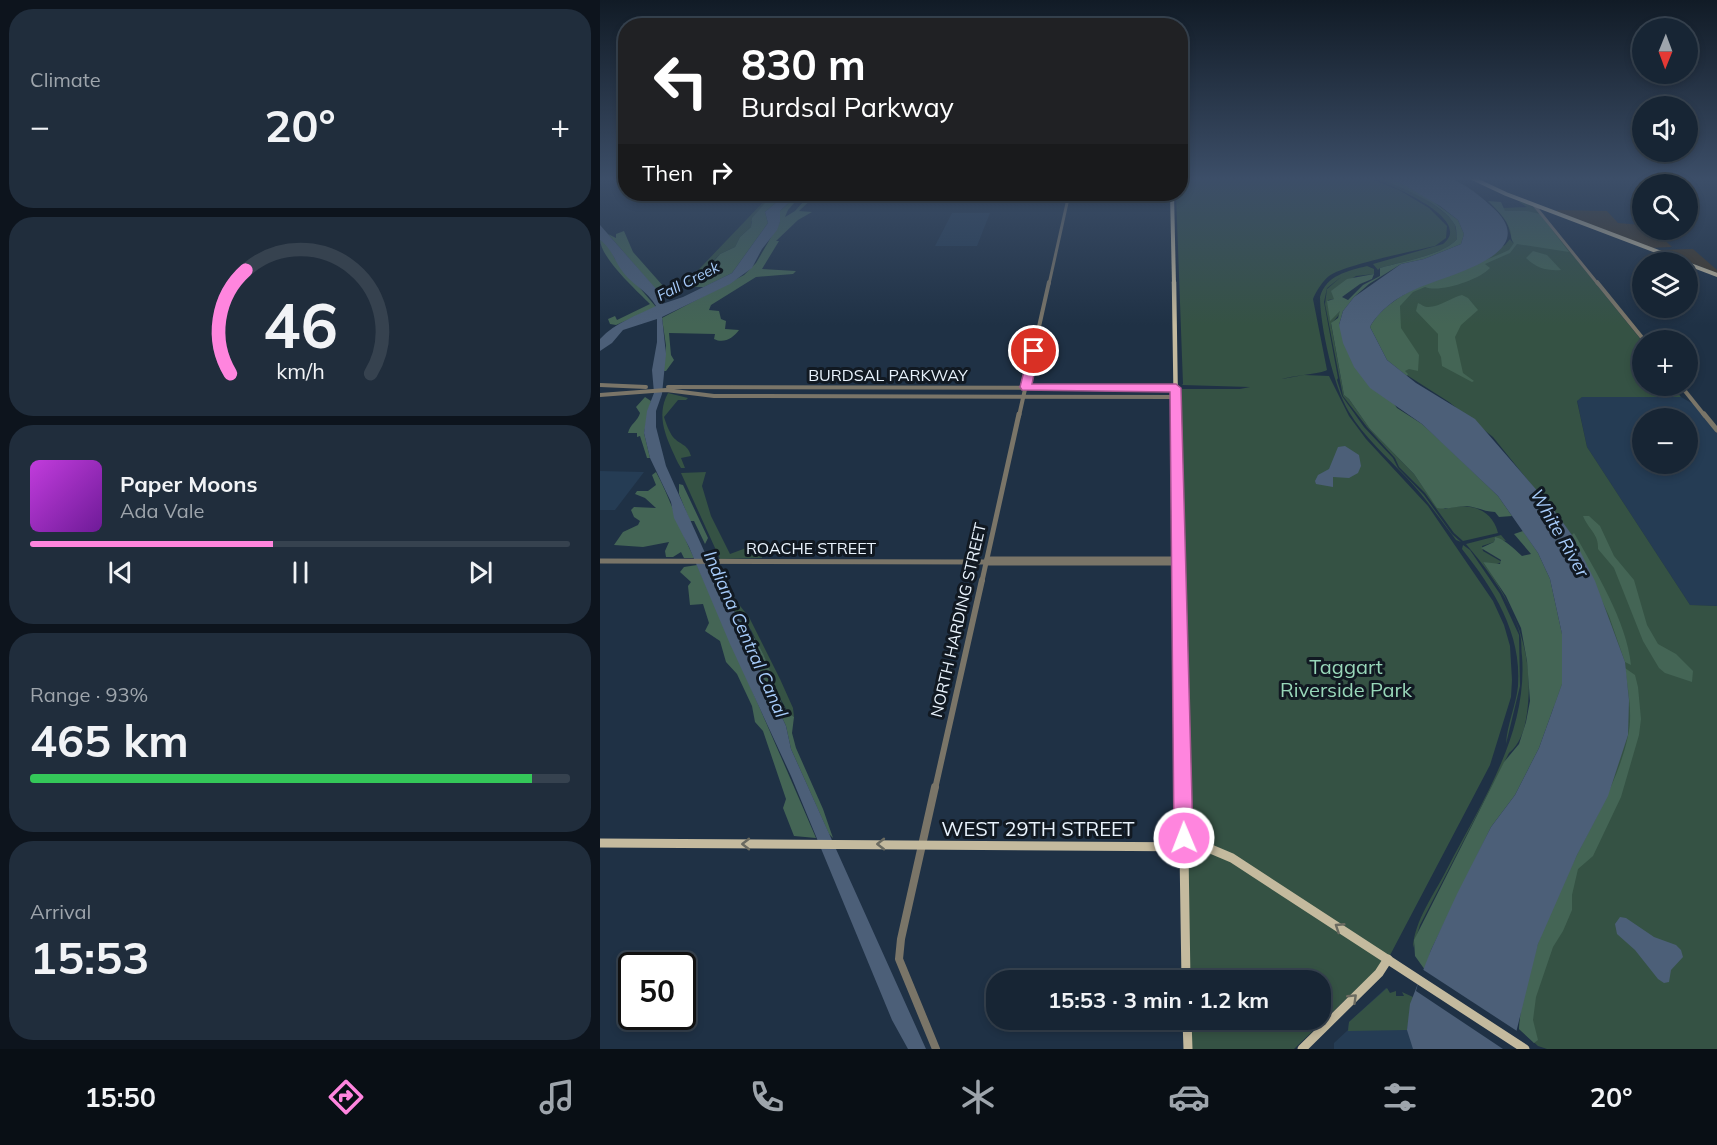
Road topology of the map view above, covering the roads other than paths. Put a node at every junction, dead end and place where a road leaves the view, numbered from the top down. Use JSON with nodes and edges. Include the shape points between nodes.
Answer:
{"nodes":[{"id":1,"x":1062,"y":227,"type":"edge"},
{"id":2,"x":1173,"y":227,"type":"edge"},
{"id":3,"x":1552,"y":227,"type":"edge"},
{"id":4,"x":1592,"y":227,"type":"edge"},
{"id":5,"x":1657,"y":252,"type":"edge"},
{"id":6,"x":1698,"y":268,"type":"edge"},
{"id":7,"x":1717,"y":275,"type":"edge"},
{"id":8,"x":1636,"y":330,"type":"edge"},
{"id":9,"x":600,"y":385,"type":"edge"},
{"id":10,"x":1026,"y":387,"type":"junction"},
{"id":11,"x":665,"y":388,"type":"junction"},
{"id":12,"x":1176,"y":388,"type":"junction"},
{"id":13,"x":648,"y":389,"type":"junction"},
{"id":14,"x":600,"y":395,"type":"edge"},
{"id":15,"x":1689,"y":396,"type":"edge"},
{"id":16,"x":1024,"y":397,"type":"junction"},
{"id":17,"x":1176,"y":398,"type":"junction"},
{"id":18,"x":1717,"y":430,"type":"edge"},
{"id":19,"x":600,"y":561,"type":"edge"},
{"id":20,"x":986,"y":561,"type":"junction"},
{"id":21,"x":1179,"y":561,"type":"junction"},
{"id":22,"x":600,"y":843,"type":"edge"},
{"id":23,"x":923,"y":845,"type":"junction"},
{"id":24,"x":1184,"y":846,"type":"junction"},
{"id":25,"x":1388,"y":959,"type":"junction"},
{"id":26,"x":1186,"y":970,"type":"edge"},
{"id":27,"x":1187,"y":1030,"type":"edge"},
{"id":28,"x":936,"y":1049,"type":"edge"},
{"id":29,"x":1188,"y":1049,"type":"edge"},
{"id":30,"x":1302,"y":1049,"type":"edge"},
{"id":31,"x":1525,"y":1049,"type":"edge"}],
"edges":[{"from":1,"to":10,"type":"street","name":"NORTH HARDING STREET"},
{"from":2,"to":12,"type":"main road"},
{"from":3,"to":8,"type":"street"},
{"from":4,"to":5,"type":"main road"},
{"from":6,"to":7,"type":"main road"},
{"from":9,"to":13,"type":"street","name":"BURDSAL PARKWAY"},
{"from":10,"to":11,"type":"street","name":"BURDSAL PARKWAY"},
{"from":10,"to":12,"type":"street","name":"BURDSAL PARKWAY"},
{"from":10,"to":16,"type":"street","name":"NORTH HARDING STREET"},
{"from":11,"to":13,"type":"street","name":"BURDSAL PARKWAY"},
{"from":11,"to":16,"type":"street","name":"BURDSAL PARKWAY","via":[[710,396]]},
{"from":12,"to":17,"type":"main road"},
{"from":13,"to":14,"type":"street"},
{"from":15,"to":18,"type":"street"},
{"from":16,"to":17,"type":"street","name":"BURDSAL PARKWAY"},
{"from":16,"to":20,"type":"street","name":"NORTH HARDING STREET"},
{"from":17,"to":21,"type":"main road"},
{"from":19,"to":20,"type":"street","name":"ROACHE STREET"},
{"from":20,"to":21,"type":"street","name":"ROACHE STREET"},
{"from":20,"to":23,"type":"street","name":"NORTH HARDING STREET"},
{"from":21,"to":24,"type":"main road"},
{"from":23,"to":22,"type":"main road","name":"WEST 29TH STREET","one_way":true},
{"from":23,"to":24,"type":"main road","name":"WEST 29TH STREET"},
{"from":23,"to":28,"type":"street","name":"NORTH HARDING STREET","via":[[899,959]]},
{"from":25,"to":24,"type":"main road","name":"WEST 29TH STREET","one_way":true,"via":[[1232,858],[1215,850]]},
{"from":24,"to":26,"type":"main road"},
{"from":30,"to":25,"type":"main road","one_way":true,"via":[[1379,973]]},
{"from":25,"to":31,"type":"main road","name":"WEST 29TH STREET"},
{"from":27,"to":29,"type":"main road"}]}
